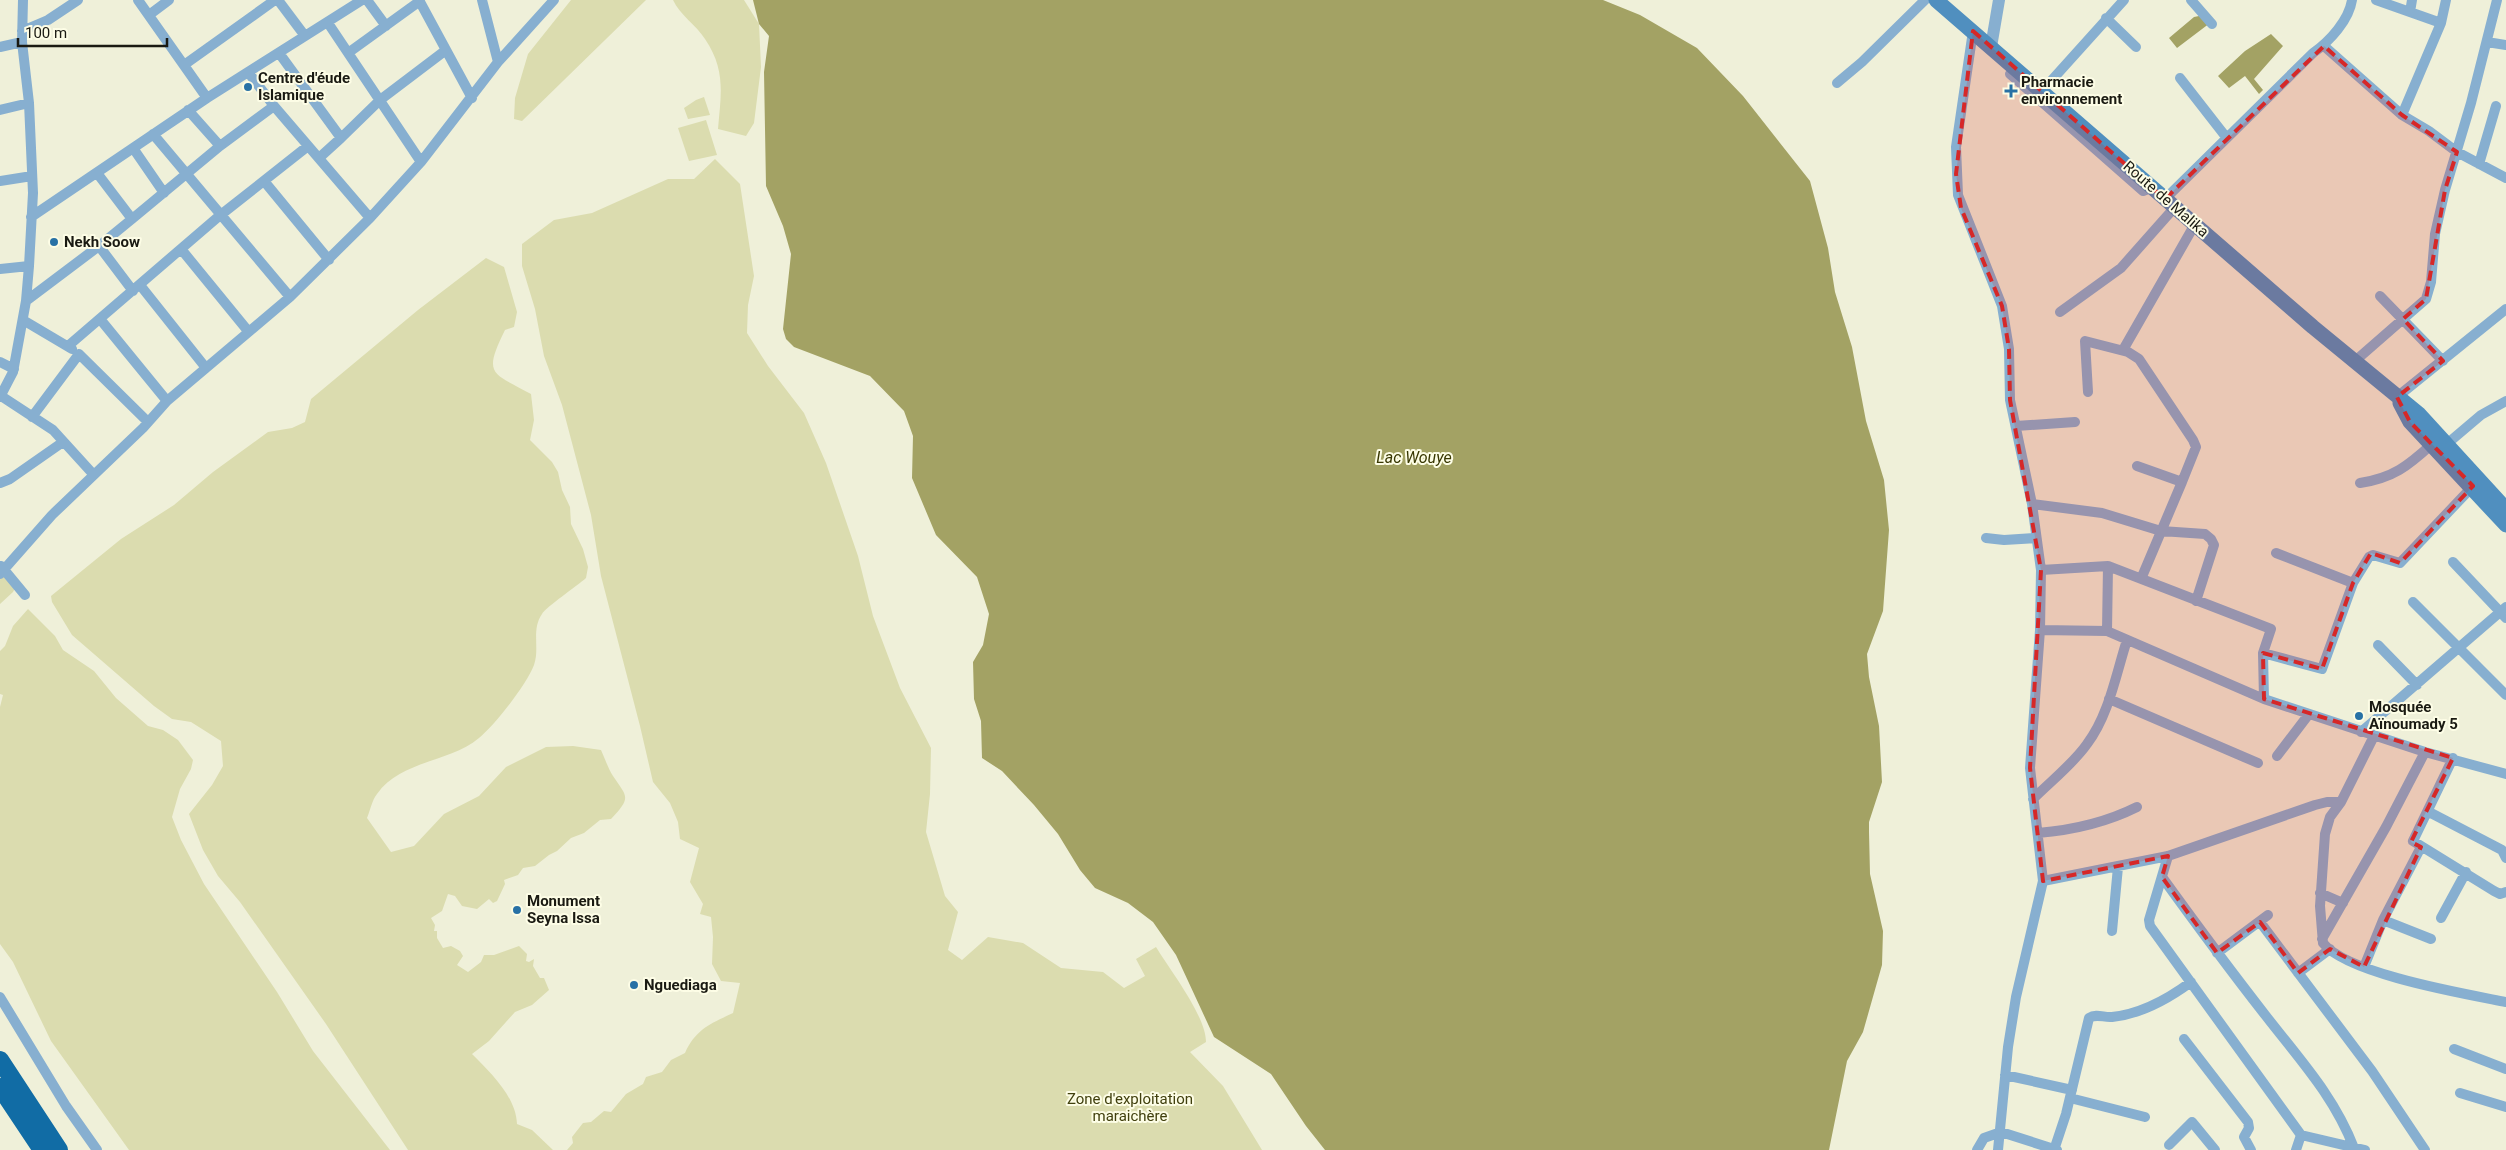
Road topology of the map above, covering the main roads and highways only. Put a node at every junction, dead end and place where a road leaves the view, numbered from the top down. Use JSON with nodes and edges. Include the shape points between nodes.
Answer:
{"nodes":[{"id":1,"x":1936,"y":0,"type":"edge"},
{"id":2,"x":2397,"y":397,"type":"junction"},
{"id":3,"x":2506,"y":509,"type":"edge"},
{"id":4,"x":2506,"y":525,"type":"edge"},
{"id":5,"x":0,"y":1060,"type":"edge"},
{"id":6,"x":0,"y":1087,"type":"edge"},
{"id":7,"x":42,"y":1150,"type":"edge"},
{"id":8,"x":60,"y":1150,"type":"edge"}],
"edges":[{"from":1,"to":2,"type":"main road","name":"Route de Malika"},
{"from":2,"to":3,"type":"main road","name":"Route de Malika","via":[[2448,443]]},
{"from":2,"to":4,"type":"main road","name":"Route de Malika","via":[[2410,422]]},
{"from":5,"to":8,"type":"highway"},
{"from":6,"to":7,"type":"highway"}]}
